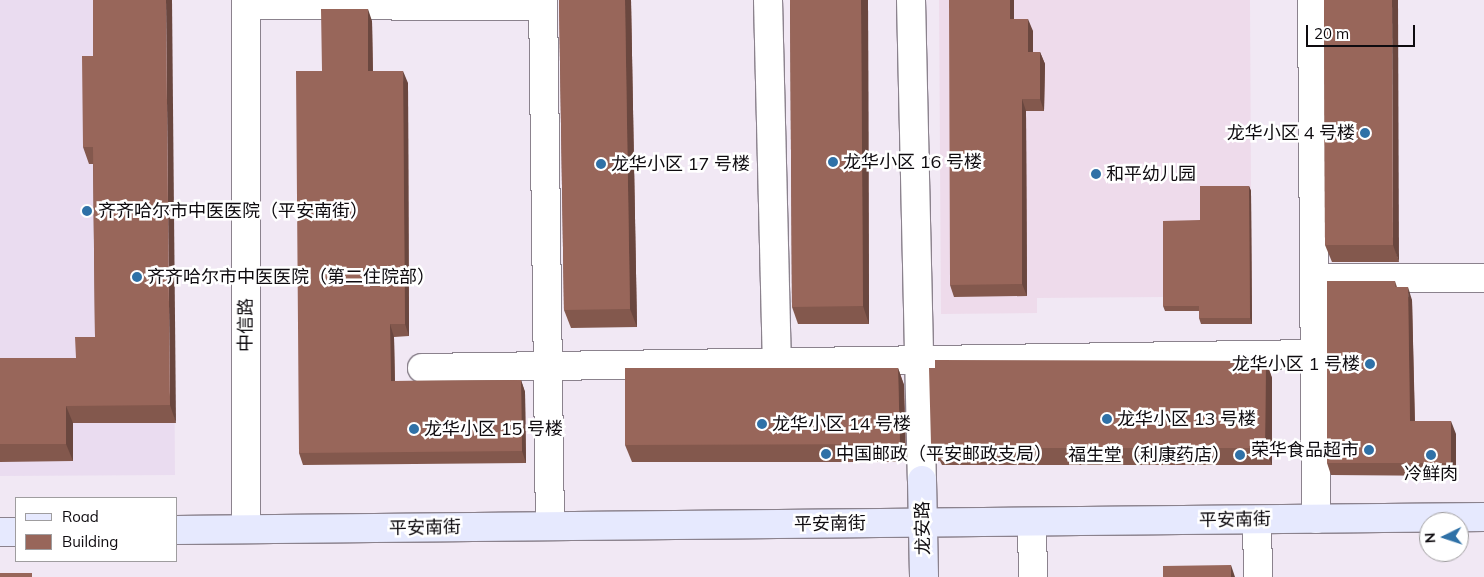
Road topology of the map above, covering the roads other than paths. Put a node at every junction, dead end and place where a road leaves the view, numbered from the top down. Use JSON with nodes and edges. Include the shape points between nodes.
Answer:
{"nodes":[{"id":1,"x":768,"y":0,"type":"edge"},
{"id":2,"x":911,"y":0,"type":"edge"},
{"id":3,"x":1312,"y":0,"type":"edge"},
{"id":4,"x":246,"y":2,"type":"edge"},
{"id":5,"x":543,"y":3,"type":"edge"},
{"id":6,"x":1314,"y":278,"type":"junction"},
{"id":7,"x":1484,"y":278,"type":"edge"},
{"id":8,"x":1314,"y":354,"type":"junction"},
{"id":9,"x":918,"y":360,"type":"junction"},
{"id":10,"x":777,"y":362,"type":"junction"},
{"id":11,"x":547,"y":366,"type":"junction"},
{"id":12,"x":422,"y":368,"type":"dead end"},
{"id":13,"x":1484,"y":517,"type":"edge"},
{"id":14,"x":1316,"y":519,"type":"junction"},
{"id":15,"x":1257,"y":520,"type":"junction"},
{"id":16,"x":1032,"y":522,"type":"junction"},
{"id":17,"x":923,"y":523,"type":"junction"},
{"id":18,"x":550,"y":526,"type":"junction"},
{"id":19,"x":246,"y":529,"type":"junction"},
{"id":20,"x":178,"y":530,"type":"edge"},
{"id":21,"x":0,"y":532,"type":"edge"},
{"id":22,"x":15,"y":532,"type":"edge"},
{"id":23,"x":924,"y":577,"type":"edge"},
{"id":24,"x":1033,"y":577,"type":"edge"},
{"id":25,"x":1258,"y":577,"type":"edge"}],
"edges":[{"from":1,"to":10,"type":"street"},
{"from":2,"to":9,"type":"street"},
{"from":3,"to":6,"type":"street"},
{"from":4,"to":5,"type":"street"},
{"from":4,"to":19,"type":"street","name":"中信路"},
{"from":5,"to":11,"type":"street"},
{"from":6,"to":7,"type":"street"},
{"from":6,"to":8,"type":"street"},
{"from":8,"to":9,"type":"street"},
{"from":8,"to":14,"type":"street"},
{"from":9,"to":10,"type":"street"},
{"from":9,"to":17,"type":"street","name":"龙安路"},
{"from":10,"to":11,"type":"street"},
{"from":11,"to":12,"type":"street"},
{"from":11,"to":18,"type":"street"},
{"from":13,"to":14,"type":"street","name":"平安南街"},
{"from":14,"to":15,"type":"street","name":"平安南街"},
{"from":15,"to":16,"type":"street","name":"平安南街"},
{"from":15,"to":25,"type":"street"},
{"from":16,"to":17,"type":"street","name":"平安南街"},
{"from":16,"to":24,"type":"street"},
{"from":17,"to":18,"type":"street","name":"平安南街"},
{"from":17,"to":23,"type":"street","name":"龙安路"},
{"from":18,"to":19,"type":"street","name":"平安南街"},
{"from":19,"to":20,"type":"street","name":"平安南街"},
{"from":21,"to":22,"type":"street"}]}
